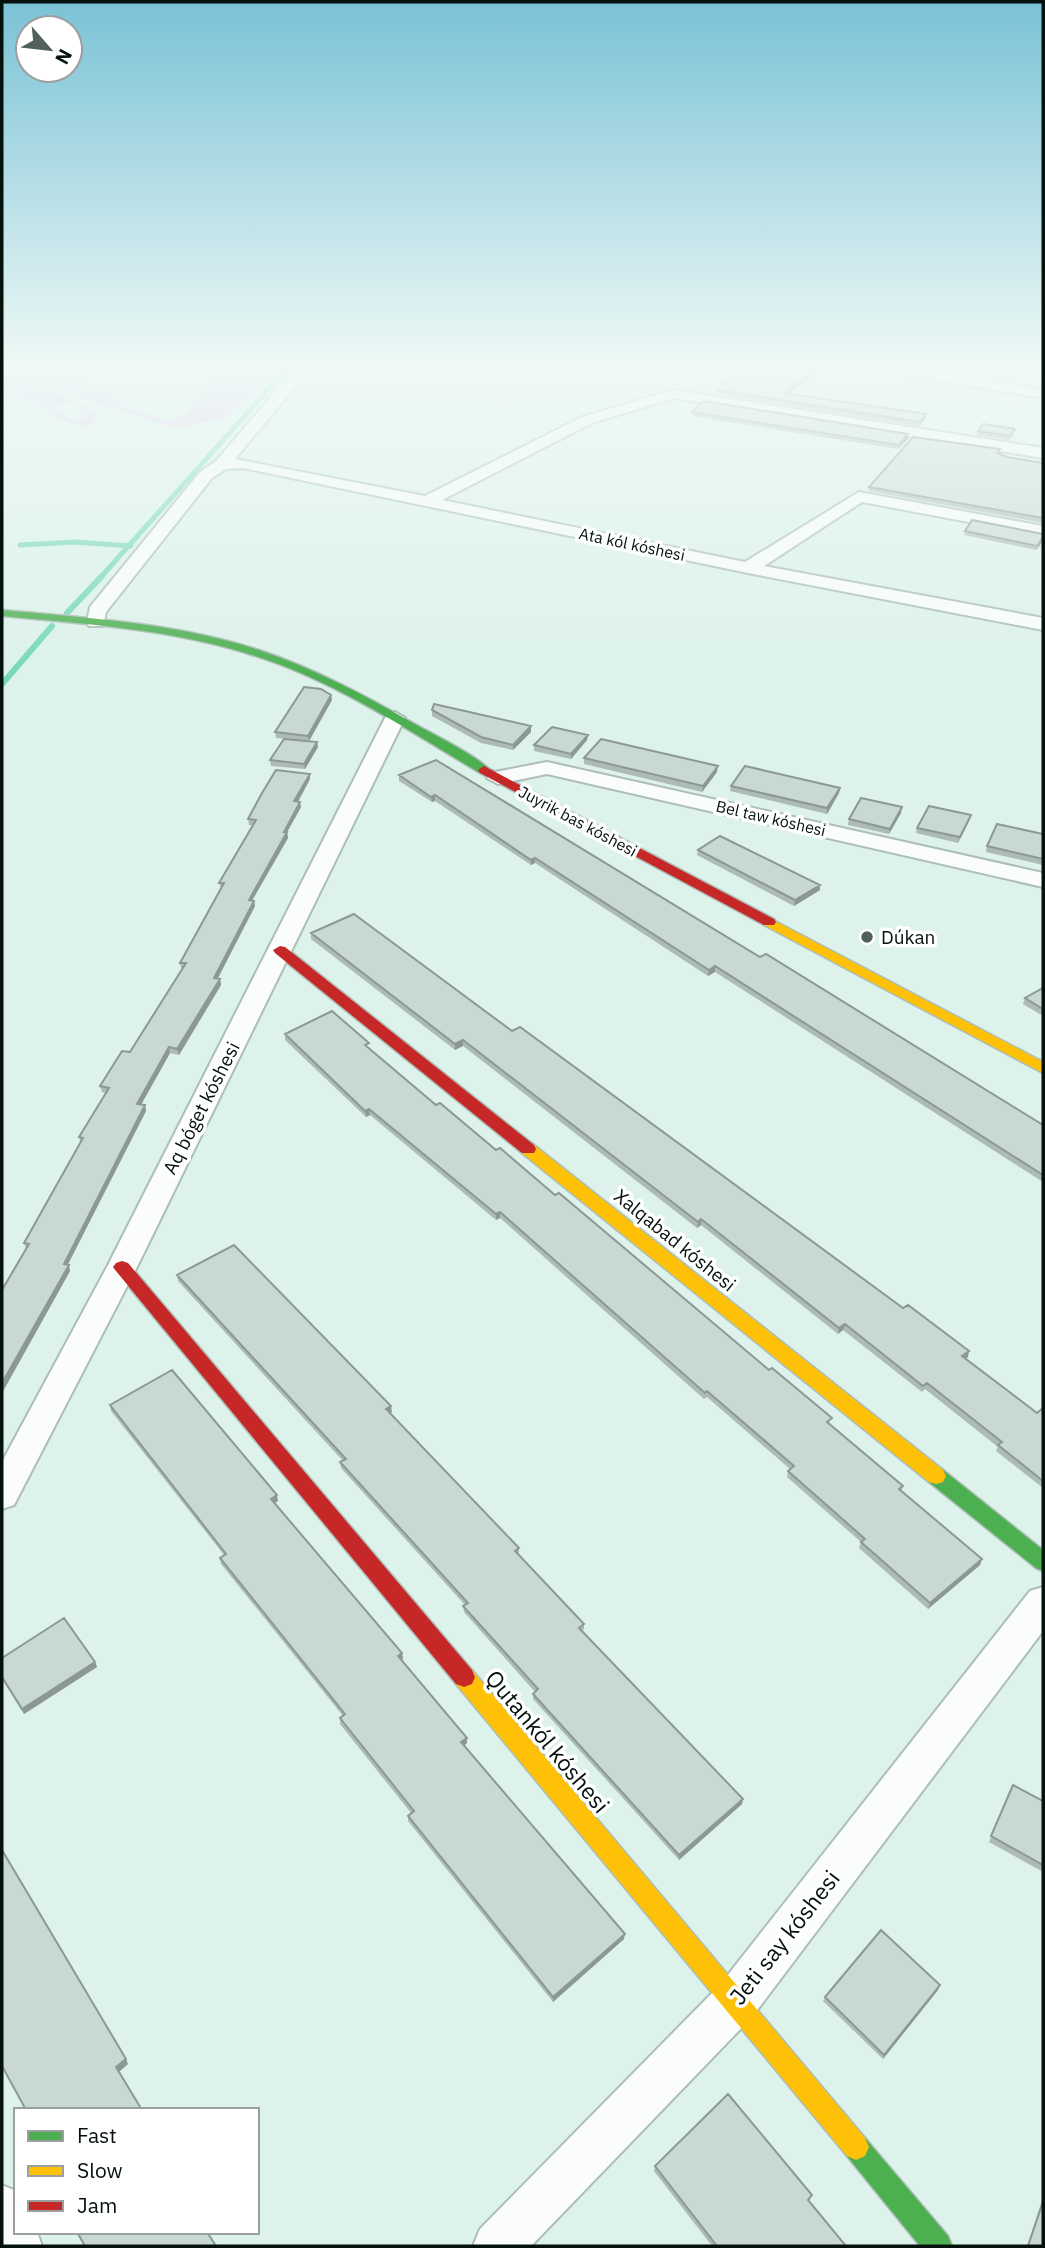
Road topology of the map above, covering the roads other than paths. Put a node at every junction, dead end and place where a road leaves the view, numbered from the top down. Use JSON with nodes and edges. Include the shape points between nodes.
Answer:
{"nodes":[{"id":1,"x":215,"y":469,"type":"edge"},
{"id":2,"x":271,"y":469,"type":"edge"},
{"id":3,"x":490,"y":469,"type":"edge"},
{"id":4,"x":425,"y":502,"type":"junction"},
{"id":5,"x":1043,"y":531,"type":"edge"},
{"id":6,"x":748,"y":568,"type":"junction"},
{"id":7,"x":2,"y":613,"type":"edge"},
{"id":8,"x":96,"y":622,"type":"junction"},
{"id":9,"x":1043,"y":624,"type":"edge"},
{"id":10,"x":395,"y":718,"type":"junction"},
{"id":11,"x":498,"y":778,"type":"junction"},
{"id":12,"x":1043,"y":880,"type":"edge"},
{"id":13,"x":280,"y":950,"type":"junction"},
{"id":14,"x":1043,"y":1068,"type":"edge"},
{"id":15,"x":122,"y":1267,"type":"junction"},
{"id":16,"x":2,"y":1495,"type":"edge"},
{"id":17,"x":1043,"y":1562,"type":"edge"},
{"id":18,"x":1043,"y":1603,"type":"edge"},
{"id":19,"x":736,"y":2001,"type":"junction"},
{"id":20,"x":2,"y":2209,"type":"edge"},
{"id":21,"x":18,"y":2246,"type":"edge"},
{"id":22,"x":496,"y":2246,"type":"edge"},
{"id":23,"x":938,"y":2246,"type":"edge"}],
"edges":[{"from":1,"to":8,"type":"street","via":[[97,611]]},
{"from":2,"to":4,"type":"street","name":"Ata kól kóshesi"},
{"from":3,"to":4,"type":"street"},
{"from":4,"to":6,"type":"street","name":"Ata kól kóshesi"},
{"from":5,"to":6,"type":"street","via":[[859,497]]},
{"from":6,"to":9,"type":"street","name":"Ata kól kóshesi"},
{"from":7,"to":8,"type":"street","name":"Juyrik bas kóshesi"},
{"from":8,"to":10,"type":"street","name":"Juyrik bas kóshesi","via":[[204,639],[289,664]]},
{"from":10,"to":11,"type":"street","name":"Juyrik bas kóshesi"},
{"from":10,"to":13,"type":"street","name":"Aq bóget kóshesi"},
{"from":11,"to":12,"type":"street","name":"Bel taw kóshesi","via":[[547,768]]},
{"from":11,"to":14,"type":"street","name":"Juyrik bas kóshesi"},
{"from":13,"to":15,"type":"street","name":"Aq bóget kóshesi"},
{"from":13,"to":17,"type":"street","name":"Xalqabad kóshesi"},
{"from":15,"to":16,"type":"street","name":"Aq bóget kóshesi"},
{"from":15,"to":19,"type":"street","name":"Qutankól kóshesi"},
{"from":18,"to":19,"type":"street","name":"Jeti say kóshesi"},
{"from":19,"to":22,"type":"street","name":"Jeti say kóshesi"},
{"from":19,"to":23,"type":"street","name":"Qutankól kóshesi"},
{"from":20,"to":21,"type":"street"}]}
